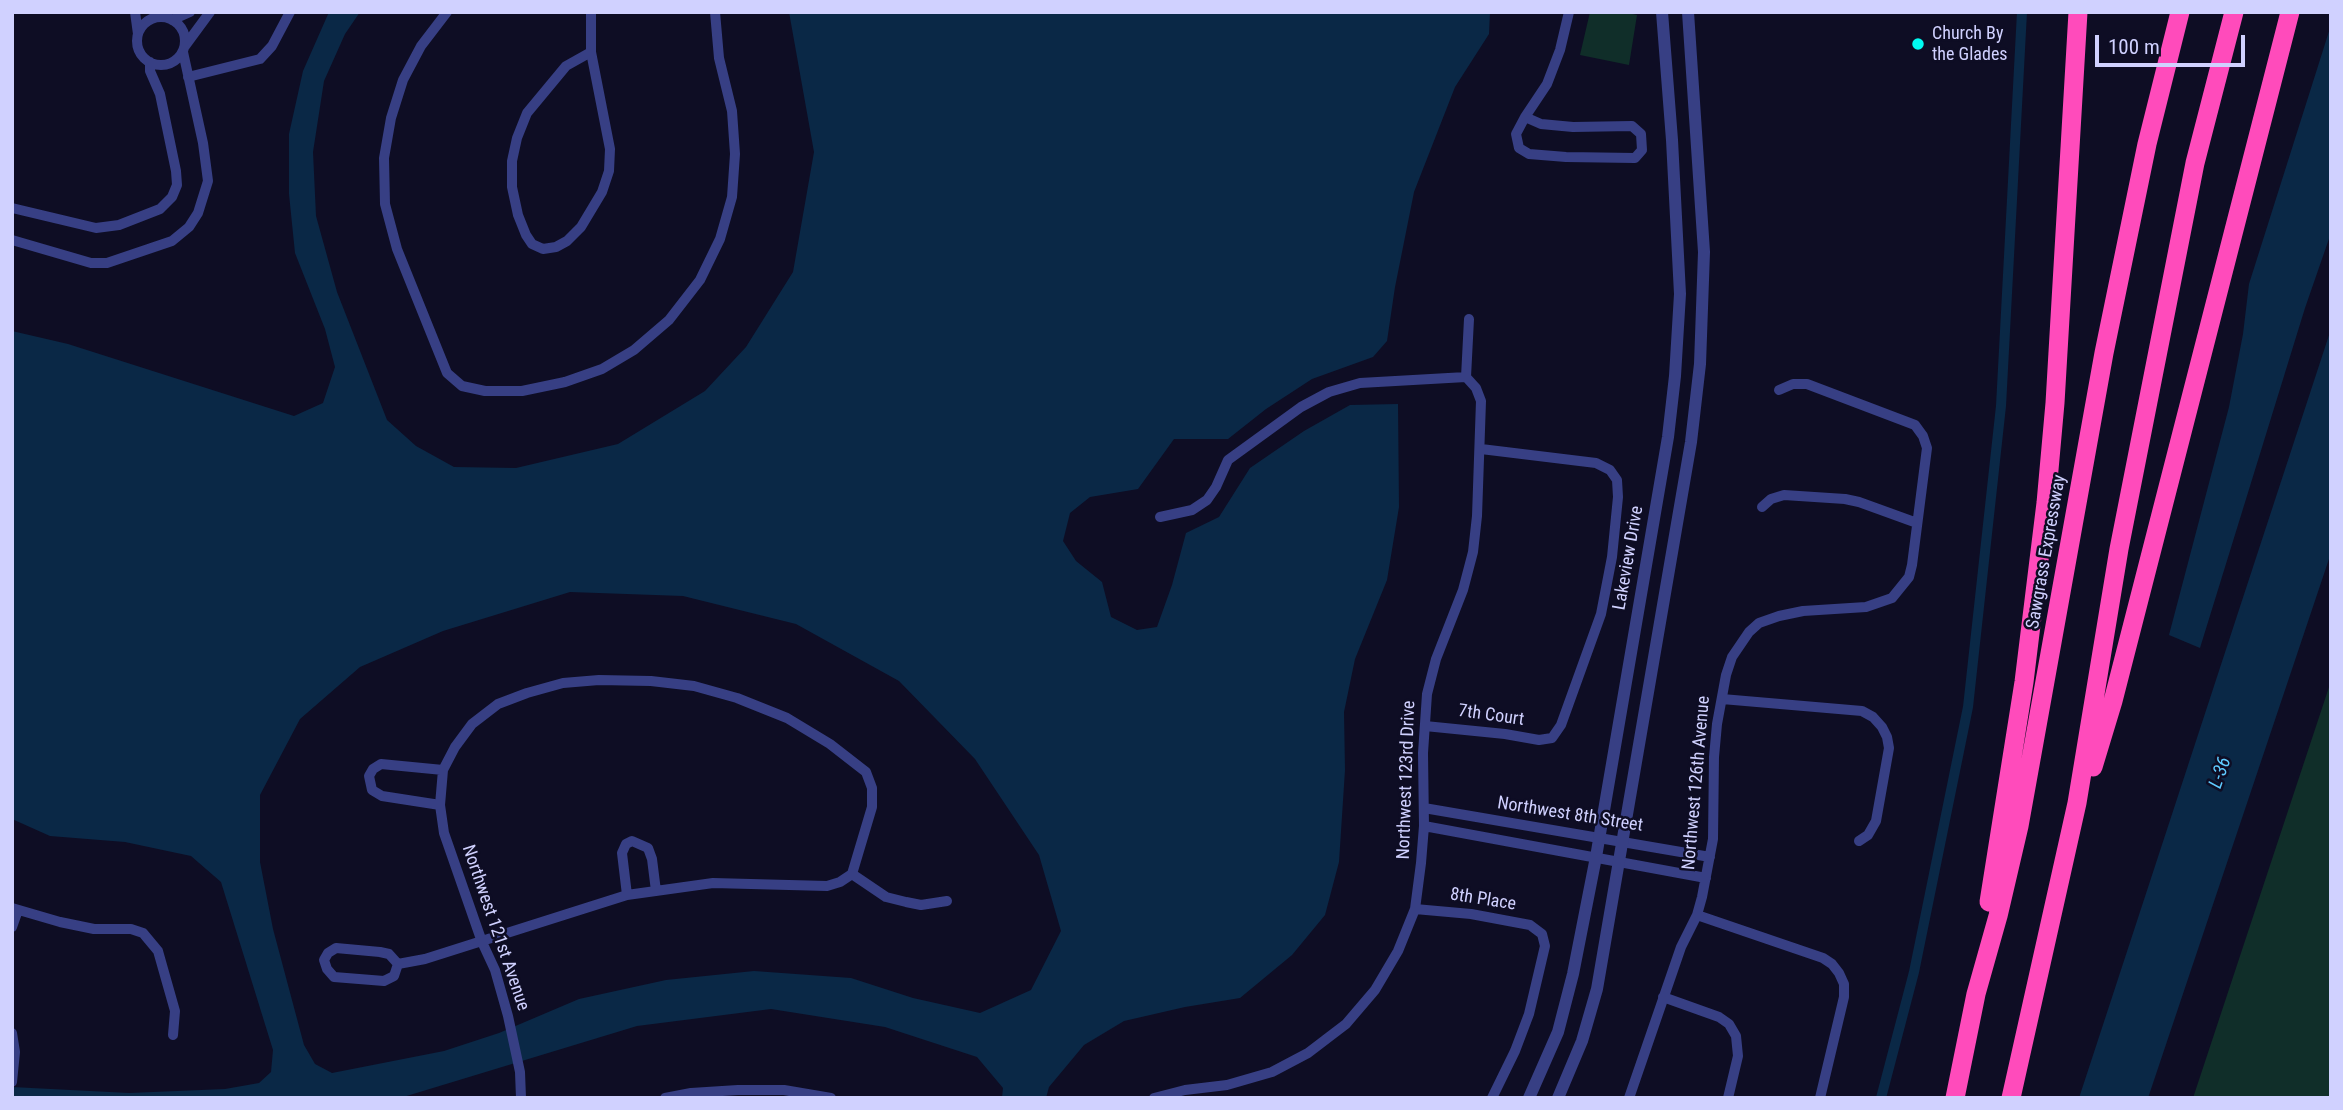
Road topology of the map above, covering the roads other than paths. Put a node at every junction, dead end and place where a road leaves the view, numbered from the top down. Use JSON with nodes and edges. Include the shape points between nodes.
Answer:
{"nodes":[{"id":1,"x":135,"y":12,"type":"edge"},
{"id":2,"x":190,"y":12,"type":"edge"},
{"id":3,"x":210,"y":12,"type":"edge"},
{"id":4,"x":290,"y":12,"type":"edge"},
{"id":5,"x":447,"y":12,"type":"edge"},
{"id":6,"x":590,"y":12,"type":"edge"},
{"id":7,"x":715,"y":12,"type":"edge"},
{"id":8,"x":1570,"y":12,"type":"edge"},
{"id":9,"x":1662,"y":12,"type":"edge"},
{"id":10,"x":1688,"y":12,"type":"edge"},
{"id":11,"x":2078,"y":12,"type":"edge"},
{"id":12,"x":2180,"y":12,"type":"edge"},
{"id":13,"x":2234,"y":12,"type":"edge"},
{"id":14,"x":2290,"y":12,"type":"edge"},
{"id":15,"x":164,"y":16,"type":"edge"},
{"id":16,"x":138,"y":34,"type":"junction"},
{"id":17,"x":184,"y":49,"type":"junction"},
{"id":18,"x":591,"y":52,"type":"junction"},
{"id":19,"x":161,"y":63,"type":"junction"},
{"id":20,"x":188,"y":75,"type":"junction"},
{"id":21,"x":1525,"y":117,"type":"junction"},
{"id":22,"x":12,"y":208,"type":"edge"},
{"id":23,"x":12,"y":240,"type":"edge"},
{"id":24,"x":1469,"y":319,"type":"dead end"},
{"id":25,"x":1466,"y":377,"type":"junction"},
{"id":26,"x":1779,"y":390,"type":"dead end"},
{"id":27,"x":1481,"y":449,"type":"junction"},
{"id":28,"x":1762,"y":507,"type":"dead end"},
{"id":29,"x":1160,"y":516,"type":"dead end"},
{"id":30,"x":1917,"y":523,"type":"junction"},
{"id":31,"x":1650,"y":540,"type":"junction"},
{"id":32,"x":1673,"y":545,"type":"junction"},
{"id":33,"x":1722,"y":699,"type":"junction"},
{"id":34,"x":1425,"y":726,"type":"junction"},
{"id":35,"x":443,"y":770,"type":"junction"},
{"id":36,"x":2077,"y":803,"type":"junction"},
{"id":37,"x":440,"y":805,"type":"junction"},
{"id":38,"x":1424,"y":808,"type":"junction"},
{"id":39,"x":1423,"y":826,"type":"junction"},
{"id":40,"x":1599,"y":837,"type":"junction"},
{"id":41,"x":1859,"y":841,"type":"dead end"},
{"id":42,"x":1622,"y":842,"type":"junction"},
{"id":43,"x":1596,"y":857,"type":"junction"},
{"id":44,"x":1710,"y":857,"type":"junction"},
{"id":45,"x":1619,"y":862,"type":"junction"},
{"id":46,"x":852,"y":874,"type":"junction"},
{"id":47,"x":1706,"y":877,"type":"junction"},
{"id":48,"x":656,"y":891,"type":"junction"},
{"id":49,"x":627,"y":895,"type":"junction"},
{"id":50,"x":947,"y":901,"type":"dead end"},
{"id":51,"x":15,"y":909,"type":"edge"},
{"id":52,"x":1415,"y":909,"type":"junction"},
{"id":53,"x":1697,"y":915,"type":"junction"},
{"id":54,"x":12,"y":927,"type":"edge"},
{"id":55,"x":482,"y":942,"type":"junction"},
{"id":56,"x":398,"y":964,"type":"junction"},
{"id":57,"x":1976,"y":994,"type":"junction"},
{"id":58,"x":1663,"y":997,"type":"junction"},
{"id":59,"x":12,"y":1033,"type":"edge"},
{"id":60,"x":173,"y":1035,"type":"dead end"},
{"id":61,"x":12,"y":1081,"type":"edge"},
{"id":62,"x":521,"y":1098,"type":"edge"},
{"id":63,"x":665,"y":1098,"type":"edge"},
{"id":64,"x":831,"y":1098,"type":"edge"},
{"id":65,"x":1154,"y":1098,"type":"edge"},
{"id":66,"x":1492,"y":1098,"type":"edge"},
{"id":67,"x":1529,"y":1098,"type":"edge"},
{"id":68,"x":1558,"y":1098,"type":"edge"},
{"id":69,"x":1629,"y":1098,"type":"edge"},
{"id":70,"x":1728,"y":1098,"type":"edge"},
{"id":71,"x":1820,"y":1098,"type":"edge"},
{"id":72,"x":1955,"y":1098,"type":"edge"},
{"id":73,"x":2011,"y":1098,"type":"edge"}],
"edges":[{"from":1,"to":16,"type":"street"},
{"from":2,"to":15,"type":"street"},
{"from":3,"to":17,"type":"street"},
{"from":4,"to":20,"type":"street","via":[[260,59]]},
{"from":5,"to":7,"type":"street","via":[[403,80],[384,158],[385,204],[397,249],[447,373],[462,386],[485,391],[522,391],[565,383],[602,369],[634,350],[669,320],[701,280],[732,197],[736,154]]},
{"from":6,"to":18,"type":"street"},
{"from":8,"to":21,"type":"street","via":[[1547,84]]},
{"from":9,"to":31,"type":"street","name":"Lakeview Drive","via":[[1680,294],[1668,437]]},
{"from":10,"to":32,"type":"street","via":[[1703,297],[1700,364]]},
{"from":11,"to":57,"type":"highway","via":[[2046,503],[2026,671]]},
{"from":12,"to":57,"type":"highway","name":"Sawgrass Expressway","via":[[2104,353],[2019,826]]},
{"from":13,"to":36,"type":"highway","via":[[2194,163],[2119,549]]},
{"from":14,"to":36,"type":"highway","via":[[2113,701]]},
{"from":15,"to":16,"type":"street","via":[[148,21]]},
{"from":15,"to":17,"type":"street","via":[[184,34]]},
{"from":16,"to":19,"type":"street","via":[[139,51]]},
{"from":17,"to":19,"type":"street"},
{"from":17,"to":20,"type":"street"},
{"from":18,"to":18,"type":"street","via":[[566,66],[527,113],[517,138],[512,187],[518,215],[532,244],[543,249],[567,241],[581,227],[609,171],[610,149]]},
{"from":19,"to":20,"type":"street"},
{"from":19,"to":22,"type":"street","via":[[150,71],[160,94],[177,185],[160,209],[120,225],[96,228]]},
{"from":20,"to":23,"type":"street","via":[[208,181],[189,228],[172,242],[107,263],[91,263]]},
{"from":21,"to":21,"type":"street","via":[[1516,134],[1519,148],[1529,154],[1635,158],[1642,150],[1641,134],[1632,126],[1573,127],[1541,124]]},
{"from":24,"to":25,"type":"street","name":"Northwest 123rd Drive"},
{"from":25,"to":27,"type":"street","name":"Northwest 123rd Drive","via":[[1481,401]]},
{"from":25,"to":29,"type":"street","via":[[1360,383],[1329,392],[1228,460],[1207,500],[1192,510]]},
{"from":26,"to":30,"type":"street","via":[[1807,384],[1915,425],[1927,448]]},
{"from":27,"to":34,"type":"street","name":"Northwest 123rd Drive","via":[[1473,552],[1436,659]]},
{"from":27,"to":34,"type":"street","name":"7th Court","via":[[1596,463],[1610,470],[1617,480],[1618,497],[1601,614],[1561,725],[1552,738]]},
{"from":28,"to":30,"type":"street","via":[[1784,495],[1845,499]]},
{"from":30,"to":33,"type":"street","name":"Northwest 126th Avenue","via":[[1909,577],[1892,598],[1866,607],[1803,611],[1759,623],[1732,657]]},
{"from":31,"to":32,"type":"street"},
{"from":31,"to":40,"type":"street","name":"Lakeview Drive"},
{"from":32,"to":42,"type":"street"},
{"from":33,"to":41,"type":"street","via":[[1862,711],[1873,717],[1889,748],[1876,821]]},
{"from":33,"to":44,"type":"street","name":"Northwest 126th Avenue","via":[[1714,757]]},
{"from":34,"to":38,"type":"street","name":"Northwest 123rd Drive"},
{"from":35,"to":37,"type":"street","name":"Northwest 121st Avenue"},
{"from":35,"to":37,"type":"street","via":[[381,764],[369,776],[372,790],[382,796]]},
{"from":35,"to":46,"type":"street","via":[[472,724],[498,704],[527,693],[598,680],[694,687],[787,718],[866,772],[872,807]]},
{"from":36,"to":73,"type":"highway"},
{"from":37,"to":55,"type":"street","name":"Northwest 121st Avenue","via":[[444,833]]},
{"from":38,"to":39,"type":"street","name":"Northwest 123rd Drive"},
{"from":38,"to":40,"type":"street","name":"Northwest 8th Street"},
{"from":39,"to":43,"type":"street","name":"Northwest 8th Street"},
{"from":39,"to":52,"type":"street","name":"Northwest 123rd Drive"},
{"from":40,"to":42,"type":"street","name":"Northwest 8th Street"},
{"from":40,"to":43,"type":"street","name":"Lakeview Drive"},
{"from":42,"to":44,"type":"street","name":"Northwest 8th Street"},
{"from":42,"to":45,"type":"street"},
{"from":43,"to":45,"type":"street","name":"Northwest 8th Street"},
{"from":43,"to":67,"type":"street","name":"Lakeview Drive","via":[[1558,1032]]},
{"from":44,"to":47,"type":"street","name":"Northwest 126th Avenue"},
{"from":45,"to":47,"type":"street","name":"Northwest 8th Street"},
{"from":45,"to":68,"type":"street","via":[[1597,989],[1583,1041]]},
{"from":46,"to":48,"type":"street","via":[[827,886],[713,883]]},
{"from":46,"to":50,"type":"street","via":[[886,897],[921,905]]},
{"from":47,"to":53,"type":"street","name":"Northwest 126th Avenue"},
{"from":48,"to":49,"type":"street"},
{"from":48,"to":49,"type":"street","via":[[650,853],[632,841],[622,853]]},
{"from":49,"to":55,"type":"street"},
{"from":51,"to":54,"type":"street"},
{"from":51,"to":60,"type":"street","via":[[94,929],[143,933],[158,951],[175,1011]]},
{"from":52,"to":65,"type":"street","name":"Northwest 123rd Drive","via":[[1398,951],[1375,989],[1346,1024],[1308,1053],[1272,1072]]},
{"from":52,"to":66,"type":"street","name":"8th Place","via":[[1530,925],[1542,934],[1545,946],[1529,1014]]},
{"from":53,"to":58,"type":"street","name":"Northwest 126th Avenue"},
{"from":53,"to":71,"type":"street","via":[[1823,958],[1839,973],[1844,996]]},
{"from":55,"to":56,"type":"street"},
{"from":55,"to":62,"type":"street","name":"Northwest 121st Avenue","via":[[508,1016]]},
{"from":56,"to":56,"type":"street","via":[[394,976],[384,981],[334,977],[324,960],[336,948],[380,951]]},
{"from":57,"to":72,"type":"highway","name":"Sawgrass Expressway"},
{"from":58,"to":69,"type":"street","name":"Northwest 126th Avenue"},
{"from":58,"to":70,"type":"street","via":[[1729,1024],[1738,1056]]},
{"from":59,"to":61,"type":"street"},
{"from":63,"to":64,"type":"street","via":[[738,1090],[784,1090]]}]}
